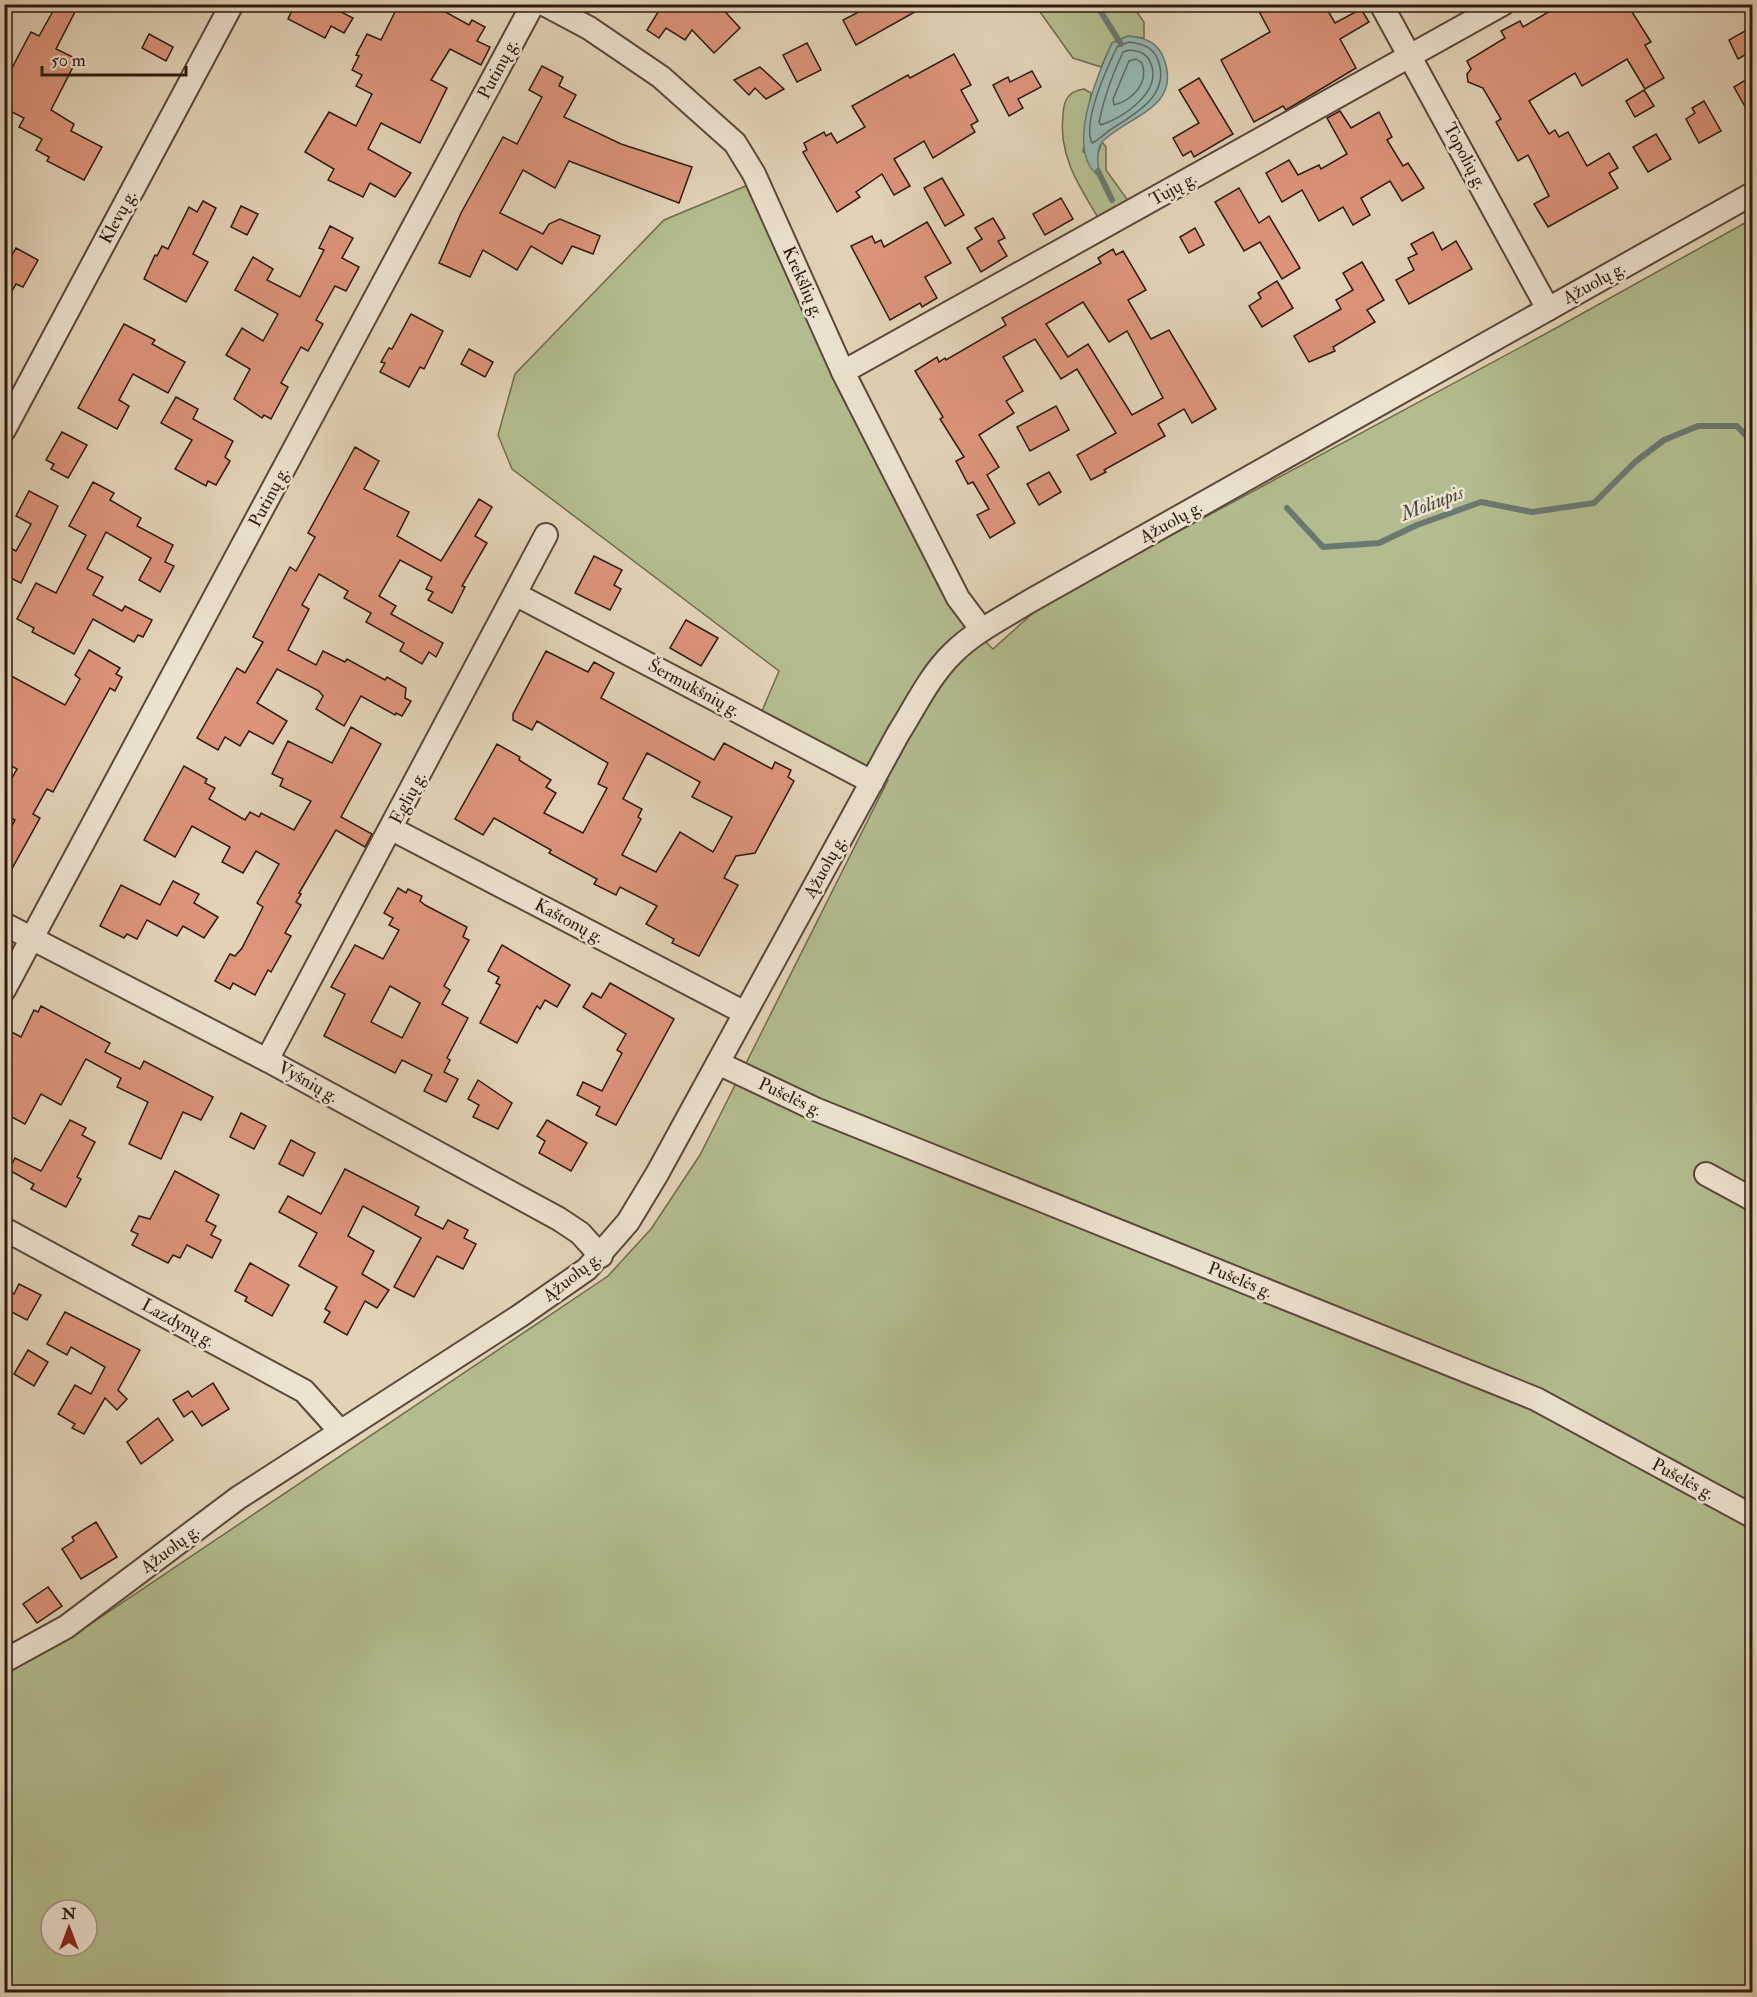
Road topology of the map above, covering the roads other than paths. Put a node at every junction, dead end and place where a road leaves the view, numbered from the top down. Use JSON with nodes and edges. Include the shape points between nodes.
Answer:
{"nodes":[{"id":1,"x":232,"y":4,"type":"edge"},
{"id":2,"x":533,"y":4,"type":"edge"},
{"id":3,"x":544,"y":4,"type":"edge"},
{"id":4,"x":1381,"y":4,"type":"edge"},
{"id":5,"x":1503,"y":4,"type":"edge"},
{"id":6,"x":1412,"y":56,"type":"junction"},
{"id":7,"x":1752,"y":194,"type":"edge"},
{"id":8,"x":1548,"y":309,"type":"junction"},
{"id":9,"x":843,"y":372,"type":"junction"},
{"id":10,"x":4,"y":430,"type":"edge"},
{"id":11,"x":546,"y":535,"type":"dead end"},
{"id":12,"x":515,"y":594,"type":"junction"},
{"id":13,"x":982,"y":630,"type":"junction"},
{"id":14,"x":872,"y":782,"type":"junction"},
{"id":15,"x":392,"y":829,"type":"junction"},
{"id":16,"x":4,"y":924,"type":"edge"},
{"id":17,"x":32,"y":939,"type":"junction"},
{"id":18,"x":4,"y":990,"type":"edge"},
{"id":19,"x":745,"y":1013,"type":"junction"},
{"id":20,"x":267,"y":1060,"type":"junction"},
{"id":21,"x":718,"y":1063,"type":"junction"},
{"id":22,"x":1706,"y":1174,"type":"dead end"},
{"id":23,"x":1752,"y":1199,"type":"edge"},
{"id":24,"x":4,"y":1229,"type":"edge"},
{"id":25,"x":601,"y":1256,"type":"junction"},
{"id":26,"x":340,"y":1431,"type":"junction"},
{"id":27,"x":1752,"y":1516,"type":"edge"},
{"id":28,"x":4,"y":1661,"type":"edge"}],
"edges":[{"from":1,"to":10,"type":"street","name":"Klevų g."},
{"from":2,"to":17,"type":"street","name":"Putinų g."},
{"from":3,"to":9,"type":"street","name":"Krekšlių g.","via":[[589,28],[661,77],[735,143],[754,174]]},
{"from":4,"to":6,"type":"street","name":"Topolių g."},
{"from":5,"to":6,"type":"street","name":"Tujų g."},
{"from":6,"to":8,"type":"street","name":"Topolių g."},
{"from":6,"to":9,"type":"street","name":"Tujų g."},
{"from":7,"to":8,"type":"street","name":"Ąžuolų g."},
{"from":8,"to":13,"type":"street","name":"Ąžuolų g."},
{"from":9,"to":13,"type":"street","name":"Krekšlių g.","via":[[958,598]]},
{"from":11,"to":12,"type":"street","name":"Eglių g."},
{"from":12,"to":14,"type":"street","name":"Šermukšnių g."},
{"from":12,"to":15,"type":"street","name":"Eglių g."},
{"from":13,"to":14,"type":"street","name":"Ąžuolų g.","via":[[952,653],[933,677]]},
{"from":14,"to":19,"type":"street","name":"Ąžuolų g."},
{"from":15,"to":19,"type":"street","name":"Kaštonų g."},
{"from":15,"to":20,"type":"street","name":"Eglių g."},
{"from":16,"to":17,"type":"street","name":"Vyšnių g."},
{"from":17,"to":18,"type":"street","name":"Putinų g."},
{"from":17,"to":20,"type":"street","name":"Vyšnių g."},
{"from":19,"to":21,"type":"street","name":"Ąžuolų g."},
{"from":20,"to":25,"type":"street","name":"Vyšnių g.","via":[[559,1219],[580,1233]]},
{"from":21,"to":25,"type":"street","name":"Ąžuolų g.","via":[[634,1213]]},
{"from":21,"to":27,"type":"street","name":"Pušelės g.","via":[[815,1109],[1536,1399]]},
{"from":22,"to":23,"type":"street"},
{"from":24,"to":26,"type":"street","name":"Lazdynų g.","via":[[304,1391]]},
{"from":25,"to":26,"type":"street","name":"Ąžuolų g.","via":[[521,1315]]},
{"from":26,"to":28,"type":"street","name":"Ąžuolų g.","via":[[238,1498],[66,1627]]}]}
